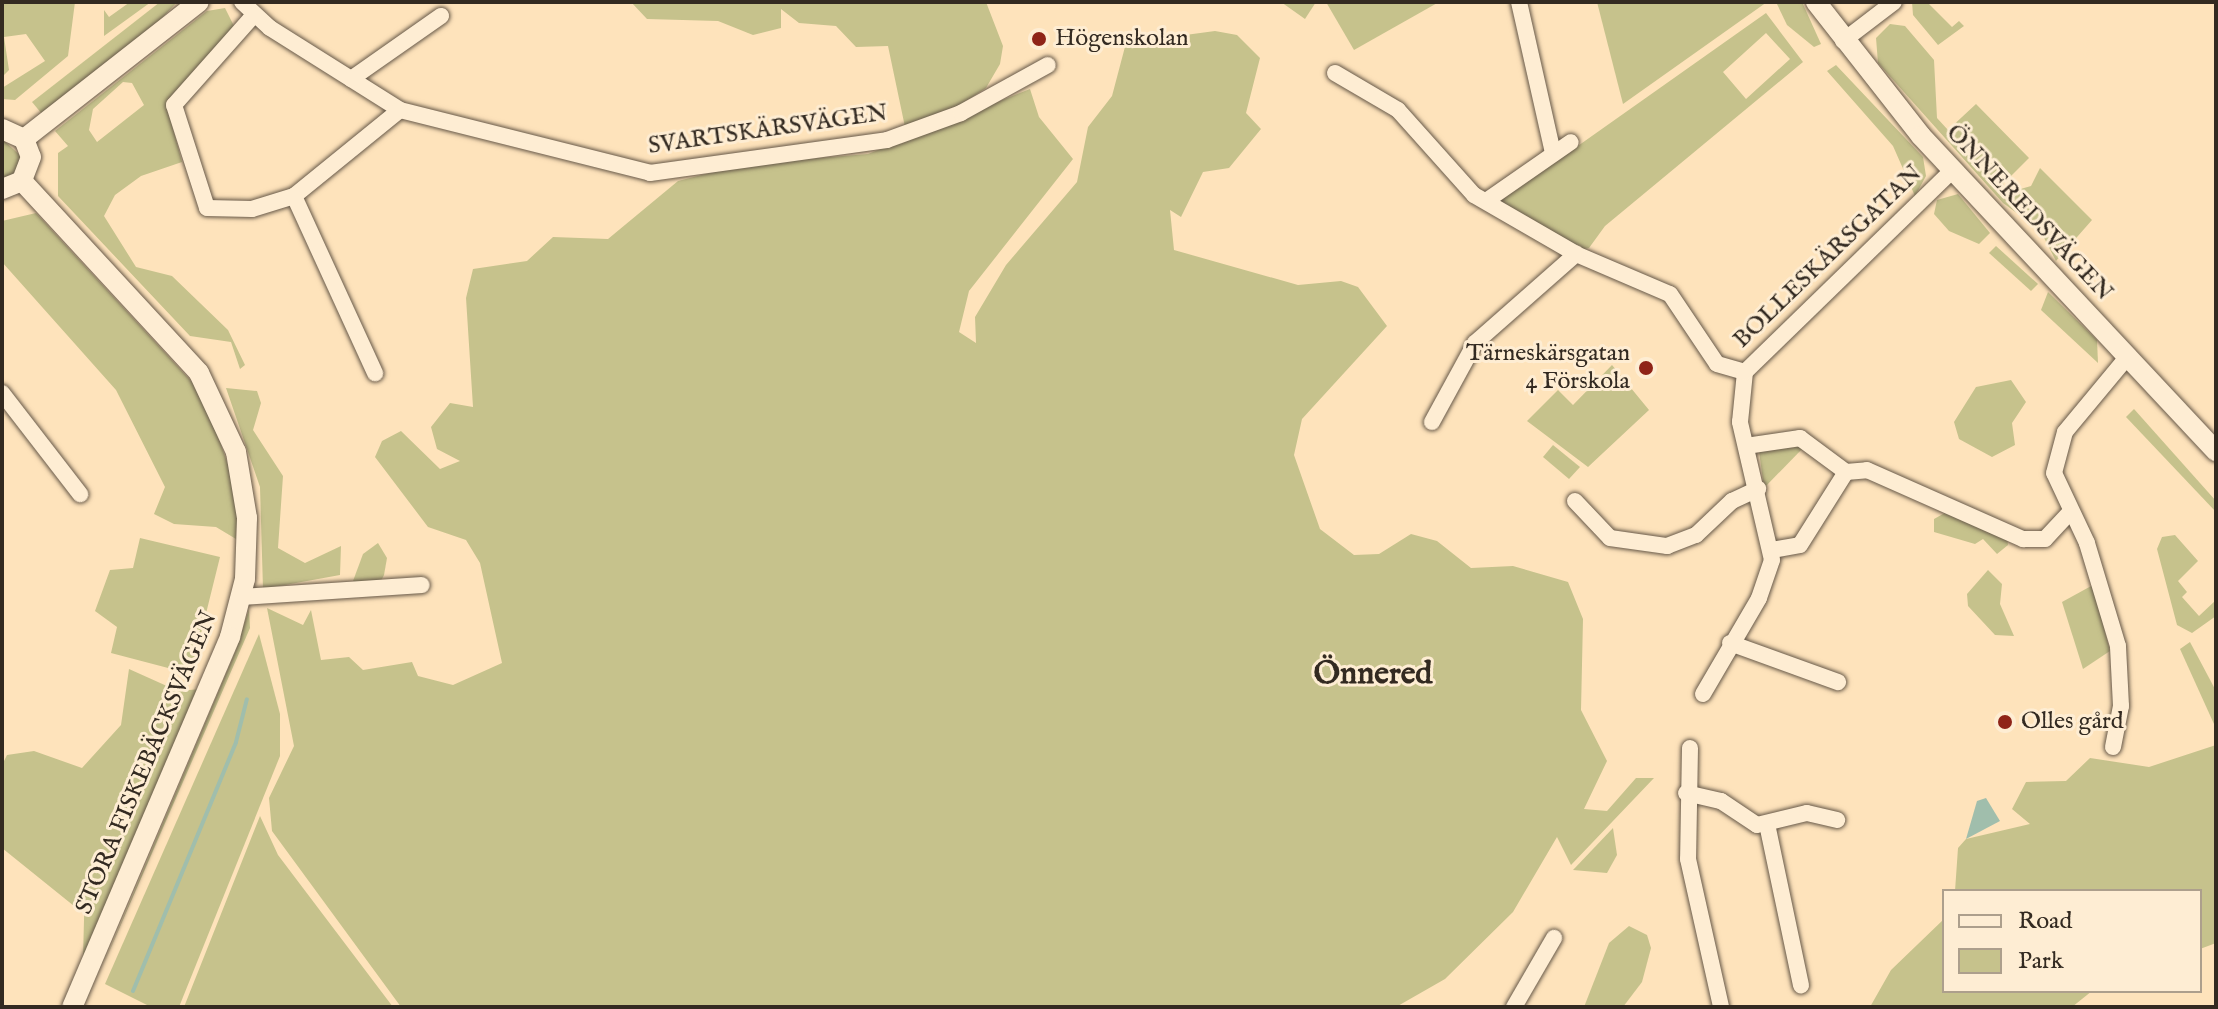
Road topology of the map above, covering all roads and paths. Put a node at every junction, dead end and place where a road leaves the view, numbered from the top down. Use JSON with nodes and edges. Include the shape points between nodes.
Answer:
{"nodes":[{"id":1,"x":199,"y":2,"type":"edge"},
{"id":2,"x":242,"y":2,"type":"edge"},
{"id":3,"x":1519,"y":2,"type":"edge"},
{"id":4,"x":1816,"y":2,"type":"edge"},
{"id":5,"x":1892,"y":3,"type":"edge"},
{"id":6,"x":253,"y":16,"type":"junction"},
{"id":7,"x":441,"y":16,"type":"dead end"},
{"id":8,"x":1843,"y":41,"type":"junction"},
{"id":9,"x":1048,"y":65,"type":"dead end"},
{"id":10,"x":1335,"y":73,"type":"dead end"},
{"id":11,"x":351,"y":79,"type":"junction"},
{"id":12,"x":400,"y":110,"type":"junction"},
{"id":13,"x":2,"y":129,"type":"edge"},
{"id":14,"x":24,"y":139,"type":"junction"},
{"id":15,"x":1571,"y":142,"type":"dead end"},
{"id":16,"x":1553,"y":153,"type":"junction"},
{"id":17,"x":1953,"y":170,"type":"junction"},
{"id":18,"x":22,"y":181,"type":"junction"},
{"id":19,"x":2,"y":189,"type":"edge"},
{"id":20,"x":294,"y":196,"type":"junction"},
{"id":21,"x":1486,"y":201,"type":"junction"},
{"id":22,"x":1576,"y":254,"type":"junction"},
{"id":23,"x":2128,"y":356,"type":"junction"},
{"id":24,"x":1745,"y":372,"type":"junction"},
{"id":25,"x":375,"y":373,"type":"dead end"},
{"id":26,"x":2,"y":393,"type":"edge"},
{"id":27,"x":1432,"y":422,"type":"dead end"},
{"id":28,"x":1746,"y":446,"type":"junction"},
{"id":29,"x":2215,"y":448,"type":"edge"},
{"id":30,"x":1846,"y":472,"type":"junction"},
{"id":31,"x":1758,"y":489,"type":"junction"},
{"id":32,"x":80,"y":494,"type":"dead end"},
{"id":33,"x":1575,"y":501,"type":"dead end"},
{"id":34,"x":2068,"y":514,"type":"junction"},
{"id":35,"x":1772,"y":550,"type":"junction"},
{"id":36,"x":422,"y":585,"type":"dead end"},
{"id":37,"x":242,"y":597,"type":"junction"},
{"id":38,"x":1730,"y":643,"type":"junction"},
{"id":39,"x":1838,"y":682,"type":"dead end"},
{"id":40,"x":1703,"y":694,"type":"dead end"},
{"id":41,"x":2113,"y":747,"type":"dead end"},
{"id":42,"x":1690,"y":748,"type":"dead end"},
{"id":43,"x":1686,"y":793,"type":"junction"},
{"id":44,"x":1837,"y":820,"type":"dead end"},
{"id":45,"x":1767,"y":824,"type":"junction"},
{"id":46,"x":1554,"y":938,"type":"dead end"},
{"id":47,"x":1801,"y":985,"type":"dead end"},
{"id":48,"x":72,"y":1007,"type":"edge"},
{"id":49,"x":1514,"y":1007,"type":"edge"},
{"id":50,"x":1721,"y":1007,"type":"edge"}],
"edges":[{"from":1,"to":14,"type":"street"},
{"from":2,"to":6,"type":"street","name":"SVARTSKÄRSVÄGEN"},
{"from":3,"to":16,"type":"street"},
{"from":4,"to":8,"type":"street","name":"ÖNNEREDSVÄGEN"},
{"from":5,"to":8,"type":"street"},
{"from":6,"to":11,"type":"street","name":"SVARTSKÄRSVÄGEN"},
{"from":6,"to":20,"type":"street","via":[[179,92],[175,114],[207,208],[252,209]]},
{"from":7,"to":11,"type":"street"},
{"from":8,"to":17,"type":"street","name":"ÖNNEREDSVÄGEN"},
{"from":9,"to":12,"type":"street","name":"SVARTSKÄRSVÄGEN","via":[[961,113],[887,140],[667,173],[628,171]]},
{"from":10,"to":21,"type":"street","via":[[1398,110],[1448,174]]},
{"from":11,"to":12,"type":"street","name":"SVARTSKÄRSVÄGEN"},
{"from":12,"to":20,"type":"street"},
{"from":13,"to":14,"type":"street"},
{"from":14,"to":18,"type":"street","via":[[31,157]]},
{"from":15,"to":16,"type":"street"},
{"from":16,"to":21,"type":"street"},
{"from":17,"to":23,"type":"street","name":"ÖNNEREDSVÄGEN"},
{"from":17,"to":24,"type":"street","name":"BOLLESKÄRSGATAN"},
{"from":18,"to":19,"type":"street"},
{"from":18,"to":37,"type":"street","name":"STORA FISKEBÄCKSVÄGEN","via":[[171,337],[212,394],[243,483]]},
{"from":20,"to":25,"type":"street"},
{"from":21,"to":22,"type":"street"},
{"from":22,"to":24,"type":"street","via":[[1670,294],[1717,364]]},
{"from":22,"to":27,"type":"street","via":[[1475,343]]},
{"from":23,"to":29,"type":"street","name":"ÖNNEREDSVÄGEN"},
{"from":23,"to":34,"type":"street","via":[[2091,394],[2057,450],[2056,485]]},
{"from":24,"to":28,"type":"street","name":"BOLLESKÄRSGATAN","via":[[1738,409]]},
{"from":26,"to":32,"type":"street"},
{"from":28,"to":30,"type":"street","via":[[1794,436]]},
{"from":28,"to":31,"type":"street","name":"BOLLESKÄRSGATAN"},
{"from":30,"to":34,"type":"street","via":[[1867,470],[2023,539],[2045,539]]},
{"from":30,"to":35,"type":"street","via":[[1800,545]]},
{"from":31,"to":33,"type":"street","via":[[1732,501],[1696,535],[1667,546],[1610,538]]},
{"from":31,"to":35,"type":"street","name":"BOLLESKÄRSGATAN"},
{"from":34,"to":41,"type":"street","via":[[2087,543],[2118,646],[2121,706]]},
{"from":35,"to":38,"type":"street","name":"BOLLESKÄRSGATAN","via":[[1765,586]]},
{"from":36,"to":37,"type":"street"},
{"from":37,"to":48,"type":"street","name":"STORA FISKEBÄCKSVÄGEN"},
{"from":38,"to":39,"type":"street"},
{"from":38,"to":40,"type":"street","name":"BOLLESKÄRSGATAN"},
{"from":42,"to":43,"type":"street"},
{"from":43,"to":45,"type":"street"},
{"from":43,"to":50,"type":"street","via":[[1688,859]]},
{"from":44,"to":45,"type":"street","via":[[1807,813]]},
{"from":45,"to":47,"type":"street"},
{"from":46,"to":49,"type":"street"}]}
